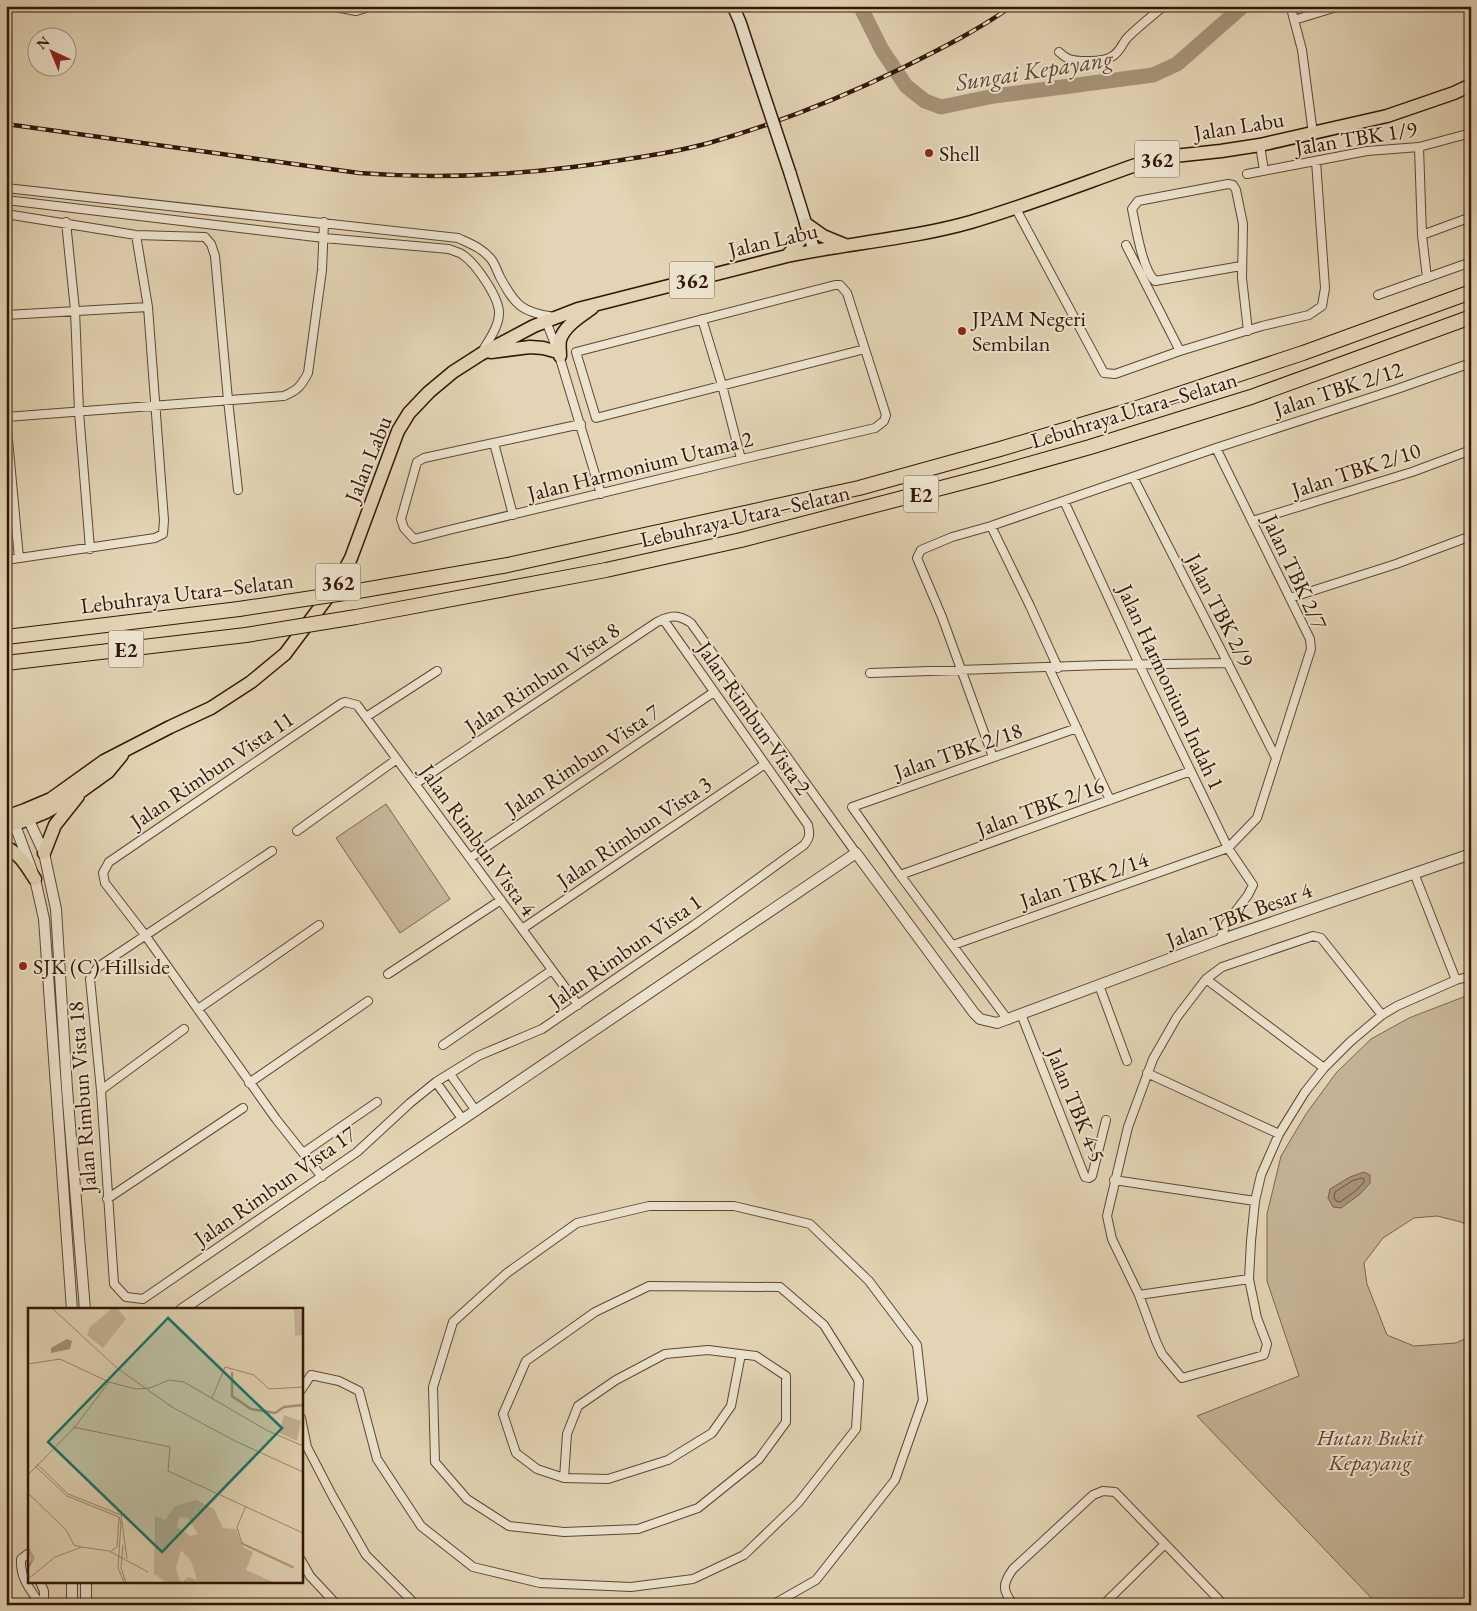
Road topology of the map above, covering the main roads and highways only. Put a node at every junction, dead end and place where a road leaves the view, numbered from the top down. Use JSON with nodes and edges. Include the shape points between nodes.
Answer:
{"nodes":[{"id":1,"x":733,"y":6,"type":"edge"},
{"id":2,"x":1471,"y":84,"type":"edge"},
{"id":3,"x":807,"y":228,"type":"junction"},
{"id":4,"x":846,"y":245,"type":"junction"},
{"id":5,"x":814,"y":250,"type":"junction"},
{"id":6,"x":787,"y":256,"type":"junction"},
{"id":7,"x":1471,"y":292,"type":"edge"},
{"id":8,"x":598,"y":303,"type":"junction"},
{"id":9,"x":1471,"y":317,"type":"edge"},
{"id":10,"x":481,"y":354,"type":"junction"},
{"id":11,"x":6,"y":637,"type":"edge"},
{"id":12,"x":6,"y":663,"type":"edge"},
{"id":13,"x":125,"y":752,"type":"junction"},
{"id":14,"x":83,"y":790,"type":"junction"},
{"id":15,"x":27,"y":815,"type":"junction"},
{"id":16,"x":10,"y":821,"type":"edge"},
{"id":17,"x":6,"y":847,"type":"edge"},
{"id":18,"x":44,"y":853,"type":"road end"},
{"id":19,"x":35,"y":879,"type":"road end"}],
"edges":[{"from":1,"to":3,"type":"main road","bridge":true},
{"from":2,"to":4,"type":"main road","name":"Jalan Labu","number":"362","via":[[1387,116],[1260,145],[1144,162],[970,222]]},
{"from":3,"to":4,"type":"main road"},
{"from":3,"to":5,"type":"main road"},
{"from":3,"to":6,"type":"main road"},
{"from":4,"to":5,"type":"main road","name":"Jalan Labu","number":"362"},
{"from":5,"to":6,"type":"main road","name":"Jalan Labu","number":"362"},
{"from":6,"to":8,"type":"main road","name":"Jalan Labu","number":"362"},
{"from":7,"to":11,"type":"highway","name":"Lebuhraya Utara–Selatan","number":"E2","bridge":true,"via":[[1303,353],[1131,410],[859,488],[508,565],[239,609]]},
{"from":8,"to":10,"type":"main road","name":"Jalan Labu","number":"362","via":[[551,319]]},
{"from":8,"to":10,"type":"main road","via":[[565,331],[560,339],[559,354],[530,346]]},
{"from":9,"to":12,"type":"highway","name":"Lebuhraya Utara–Selatan","number":"E2","bridge":true,"via":[[1251,396],[1090,447],[740,540],[635,564],[356,617],[246,635]]},
{"from":10,"to":13,"type":"main road","name":"Jalan Labu","number":"362","via":[[429,392],[409,413],[398,431],[350,558],[336,586],[285,654],[251,682],[211,708]]},
{"from":13,"to":14,"type":"main road","name":"Jalan Labu","number":"362","via":[[108,772]]},
{"from":13,"to":15,"type":"main road","name":"Jalan Labu","number":"362","via":[[104,762]]},
{"from":14,"to":15,"type":"main road","name":"Jalan Labu","number":"362","via":[[46,812]]},
{"from":14,"to":18,"type":"main road","via":[[55,825]]},
{"from":15,"to":16,"type":"main road","name":"Jalan Labu","number":"362"},
{"from":17,"to":19,"type":"main road","via":[[20,857]]}]}
